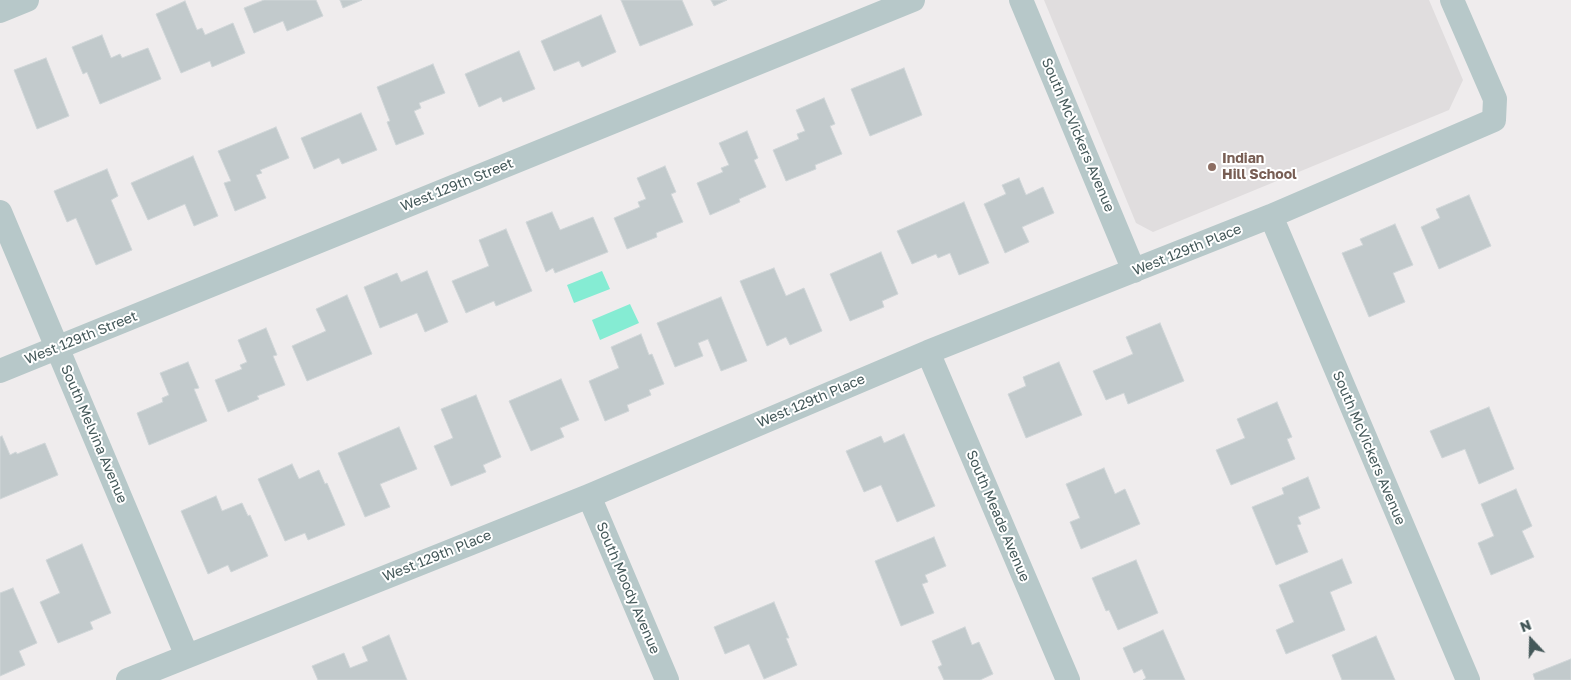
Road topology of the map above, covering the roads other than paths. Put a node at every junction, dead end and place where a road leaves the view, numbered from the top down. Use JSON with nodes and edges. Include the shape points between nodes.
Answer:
{"nodes":[{"id":1,"x":27,"y":0,"type":"edge"},
{"id":2,"x":913,"y":0,"type":"edge"},
{"id":3,"x":1021,"y":0,"type":"edge"},
{"id":4,"x":1452,"y":0,"type":"edge"},
{"id":5,"x":0,"y":11,"type":"edge"},
{"id":6,"x":0,"y":212,"type":"edge"},
{"id":7,"x":1271,"y":216,"type":"junction"},
{"id":8,"x":1134,"y":270,"type":"junction"},
{"id":9,"x":57,"y":347,"type":"junction"},
{"id":10,"x":928,"y":352,"type":"junction"},
{"id":11,"x":0,"y":371,"type":"edge"},
{"id":12,"x":589,"y":496,"type":"junction"},
{"id":13,"x":187,"y":656,"type":"junction"},
{"id":14,"x":128,"y":680,"type":"edge"},
{"id":15,"x":667,"y":680,"type":"edge"},
{"id":16,"x":1068,"y":680,"type":"edge"},
{"id":17,"x":1468,"y":680,"type":"edge"}],
"edges":[{"from":1,"to":5,"type":"street"},
{"from":2,"to":9,"type":"street","name":"West 129th Street"},
{"from":3,"to":8,"type":"street","name":"South McVickers Avenue"},
{"from":4,"to":7,"type":"street","name":"West 129th Place","via":[[1495,99],[1494,120]]},
{"from":6,"to":9,"type":"street","name":"South Melvina Avenue"},
{"from":7,"to":8,"type":"street","name":"West 129th Place"},
{"from":7,"to":17,"type":"street","name":"South McVickers Avenue"},
{"from":8,"to":10,"type":"street","name":"West 129th Place"},
{"from":9,"to":11,"type":"street","name":"West 129th Street"},
{"from":9,"to":13,"type":"street","name":"South Melvina Avenue"},
{"from":10,"to":12,"type":"street","name":"West 129th Place"},
{"from":10,"to":16,"type":"street","name":"South Meade Avenue"},
{"from":12,"to":13,"type":"street","name":"West 129th Place"},
{"from":12,"to":15,"type":"street","name":"South Moody Avenue"},
{"from":13,"to":14,"type":"street","name":"West 129th Place"}]}
